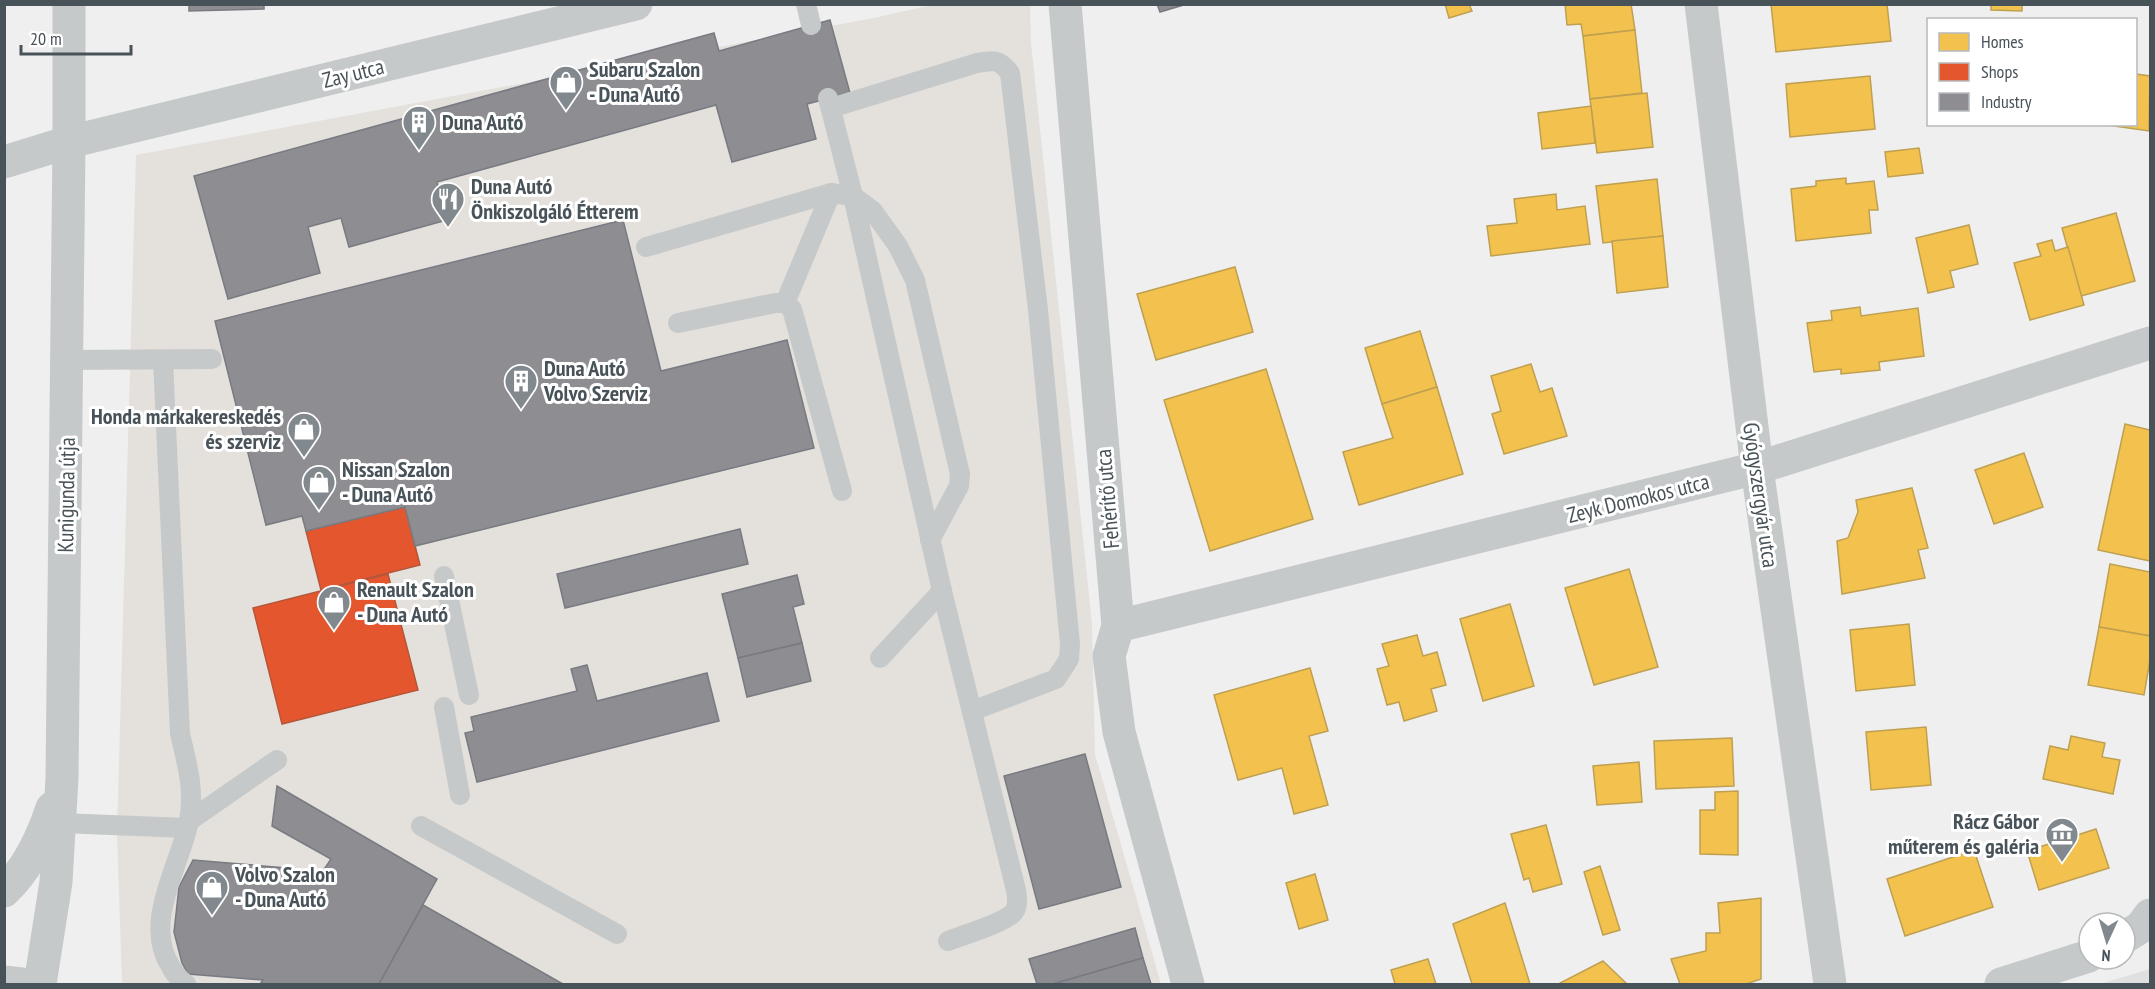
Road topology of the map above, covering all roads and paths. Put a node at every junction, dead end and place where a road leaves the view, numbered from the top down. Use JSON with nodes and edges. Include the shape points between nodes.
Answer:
{"nodes":[{"id":1,"x":69,"y":4,"type":"edge"},
{"id":2,"x":636,"y":4,"type":"edge"},
{"id":3,"x":806,"y":4,"type":"edge"},
{"id":4,"x":1065,"y":4,"type":"edge"},
{"id":5,"x":1701,"y":4,"type":"edge"},
{"id":6,"x":811,"y":26,"type":"dead end"},
{"id":7,"x":69,"y":142,"type":"junction"},
{"id":8,"x":4,"y":162,"type":"edge"},
{"id":9,"x":831,"y":193,"type":"junction"},
{"id":10,"x":853,"y":196,"type":"junction"},
{"id":11,"x":646,"y":248,"type":"dead end"},
{"id":12,"x":785,"y":303,"type":"junction"},
{"id":13,"x":678,"y":323,"type":"dead end"},
{"id":14,"x":2151,"y":343,"type":"edge"},
{"id":15,"x":212,"y":359,"type":"dead end"},
{"id":16,"x":67,"y":360,"type":"junction"},
{"id":17,"x":163,"y":360,"type":"junction"},
{"id":18,"x":1757,"y":468,"type":"junction"},
{"id":19,"x":842,"y":491,"type":"dead end"},
{"id":20,"x":930,"y":540,"type":"junction"},
{"id":21,"x":444,"y":576,"type":"dead end"},
{"id":22,"x":942,"y":591,"type":"junction"},
{"id":23,"x":1118,"y":626,"type":"junction"},
{"id":24,"x":880,"y":658,"type":"dead end"},
{"id":25,"x":469,"y":695,"type":"dead end"},
{"id":26,"x":444,"y":707,"type":"dead end"},
{"id":27,"x":972,"y":711,"type":"junction"},
{"id":28,"x":277,"y":760,"type":"dead end"},
{"id":29,"x":63,"y":778,"type":"junction"},
{"id":30,"x":460,"y":795,"type":"dead end"},
{"id":31,"x":60,"y":823,"type":"junction"},
{"id":32,"x":188,"y":824,"type":"junction"},
{"id":33,"x":421,"y":826,"type":"dead end"},
{"id":34,"x":4,"y":891,"type":"edge"},
{"id":35,"x":617,"y":934,"type":"dead end"},
{"id":36,"x":948,"y":941,"type":"dead end"},
{"id":37,"x":2077,"y":960,"type":"edge"},
{"id":38,"x":4,"y":982,"type":"edge"},
{"id":39,"x":22,"y":984,"type":"edge"},
{"id":40,"x":40,"y":984,"type":"edge"},
{"id":41,"x":186,"y":984,"type":"edge"},
{"id":42,"x":1188,"y":984,"type":"edge"},
{"id":43,"x":1830,"y":984,"type":"edge"},
{"id":44,"x":2001,"y":984,"type":"edge"}],
"edges":[{"from":1,"to":7,"type":"street","name":"Kunigunda útja"},
{"from":2,"to":7,"type":"street","name":"Zay utca"},
{"from":3,"to":6,"type":"lane"},
{"from":4,"to":23,"type":"street","name":"Fehérítő utca"},
{"from":5,"to":18,"type":"street","name":"Gyógyszergyár utca"},
{"from":7,"to":8,"type":"street","name":"Zay utca"},
{"from":7,"to":16,"type":"street","name":"Kunigunda útja"},
{"from":9,"to":10,"type":"lane"},
{"from":9,"to":11,"type":"lane"},
{"from":9,"to":12,"type":"lane"},
{"from":10,"to":20,"type":"lane"},
{"from":10,"to":20,"type":"lane","via":[[873,211],[898,246],[915,280],[958,466],[959,486]]},
{"from":10,"to":27,"type":"lane","via":[[830,103],[977,63],[993,60],[1004,64],[1010,74],[1038,309],[1070,644],[1069,659],[1056,679]]},
{"from":12,"to":13,"type":"lane"},
{"from":12,"to":19,"type":"lane","via":[[792,309]]},
{"from":14,"to":18,"type":"street","name":"Zeyk Domokos utca"},
{"from":15,"to":17,"type":"lane"},
{"from":16,"to":17,"type":"lane"},
{"from":16,"to":29,"type":"street","name":"Kunigunda útja"},
{"from":17,"to":32,"type":"lane","via":[[180,734],[191,780]]},
{"from":18,"to":23,"type":"street","name":"Zeyk Domokos utca"},
{"from":18,"to":43,"type":"street","name":"Gyógyszergyár utca"},
{"from":20,"to":22,"type":"lane"},
{"from":21,"to":25,"type":"lane"},
{"from":22,"to":24,"type":"lane"},
{"from":22,"to":27,"type":"lane"},
{"from":23,"to":42,"type":"street","name":"Fehérítő utca","via":[[1109,656],[1119,732]]},
{"from":26,"to":30,"type":"lane"},
{"from":27,"to":36,"type":"lane","via":[[1017,903],[1015,912],[1005,919]]},
{"from":28,"to":32,"type":"lane"},
{"from":29,"to":31,"type":"street","name":"Kunigunda útja"},
{"from":29,"to":34,"type":"street","via":[[44,834],[15,881]]},
{"from":31,"to":32,"type":"lane"},
{"from":31,"to":40,"type":"street","name":"Kunigunda útja","via":[[56,882]]},
{"from":32,"to":41,"type":"lane","via":[[160,926],[164,957]]},
{"from":33,"to":35,"type":"lane"},
{"from":37,"to":44,"type":"street"},
{"from":38,"to":39,"type":"street"}]}
